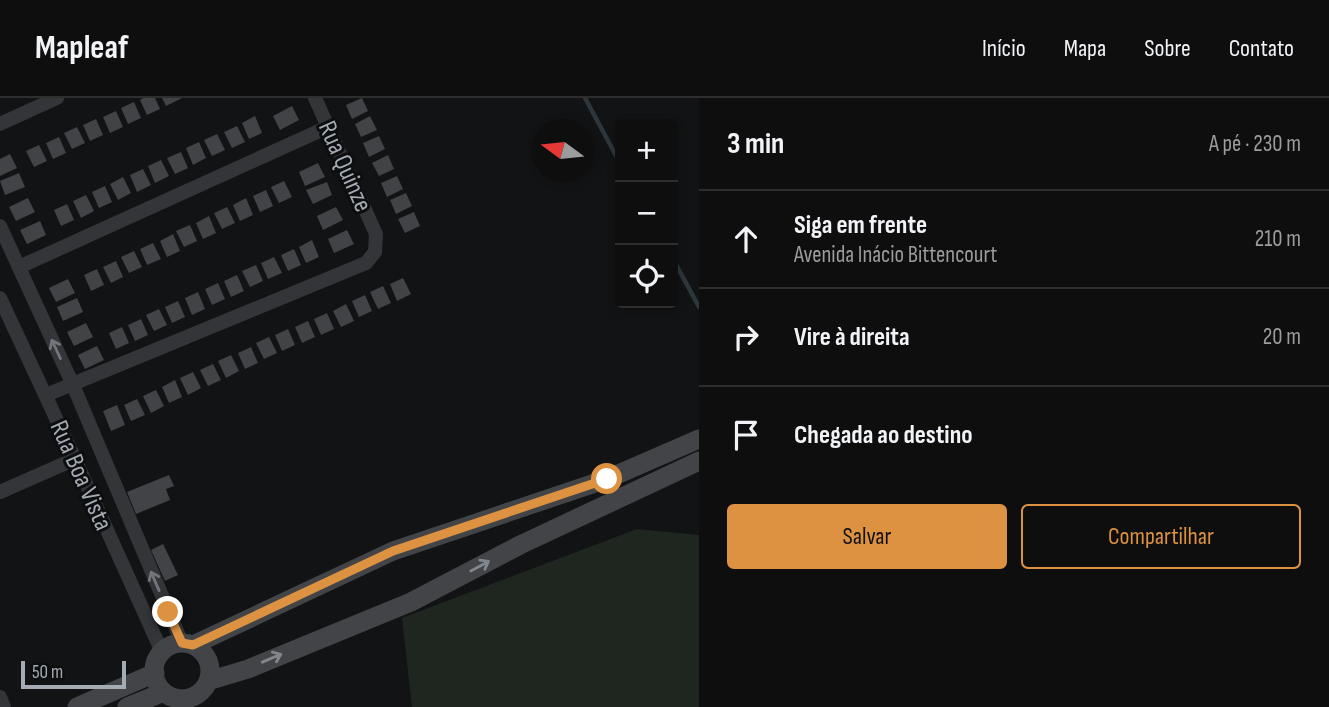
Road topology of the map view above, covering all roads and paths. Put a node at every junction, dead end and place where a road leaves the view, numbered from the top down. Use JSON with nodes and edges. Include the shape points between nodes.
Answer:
{"nodes":[{"id":1,"x":57,"y":98,"type":"edge"},
{"id":2,"x":315,"y":98,"type":"edge"},
{"id":3,"x":0,"y":124,"type":"edge"},
{"id":4,"x":328,"y":127,"type":"junction"},
{"id":5,"x":0,"y":226,"type":"edge"},
{"id":6,"x":19,"y":267,"type":"junction"},
{"id":7,"x":0,"y":299,"type":"edge"},
{"id":8,"x":73,"y":385,"type":"junction"},
{"id":9,"x":46,"y":395,"type":"junction"},
{"id":10,"x":699,"y":439,"type":"edge"},
{"id":11,"x":75,"y":459,"type":"junction"},
{"id":12,"x":699,"y":461,"type":"edge"},
{"id":13,"x":0,"y":492,"type":"edge"},
{"id":14,"x":188,"y":644,"type":"junction"},
{"id":15,"x":162,"y":652,"type":"junction"},
{"id":16,"x":155,"y":673,"type":"junction"},
{"id":17,"x":208,"y":681,"type":"junction"},
{"id":18,"x":0,"y":697,"type":"edge"},
{"id":19,"x":174,"y":699,"type":"edge"},
{"id":20,"x":4,"y":707,"type":"edge"},
{"id":21,"x":77,"y":707,"type":"edge"},
{"id":22,"x":127,"y":707,"type":"edge"}],
"edges":[{"from":1,"to":3,"type":"street"},
{"from":2,"to":4,"type":"street","name":"Rua Quinze"},
{"from":4,"to":6,"type":"street"},
{"from":4,"to":8,"type":"street","name":"Rua Quinze","via":[[376,234],[375,252],[366,263]]},
{"from":5,"to":6,"type":"street"},
{"from":8,"to":6,"type":"street","one_way":true},
{"from":7,"to":9,"type":"street","name":"Rua Boa Vista"},
{"from":8,"to":9,"type":"street"},
{"from":14,"to":8,"type":"street","one_way":true},
{"from":9,"to":11,"type":"street","name":"Rua Boa Vista"},
{"from":10,"to":14,"type":"street","via":[[607,479],[393,551]]},
{"from":11,"to":13,"type":"street"},
{"from":11,"to":15,"type":"street","name":"Rua Boa Vista"},
{"from":17,"to":12,"type":"street","one_way":true,"via":[[411,602],[520,544]]},
{"from":14,"to":15,"type":"street"},
{"from":14,"to":17,"type":"street","via":[[207,658]]},
{"from":15,"to":16,"type":"street"},
{"from":16,"to":19,"type":"street","via":[[159,686]]},
{"from":16,"to":21,"type":"street"},
{"from":17,"to":19,"type":"street","via":[[192,697]]},
{"from":18,"to":20,"type":"street"},
{"from":19,"to":22,"type":"street"}]}
